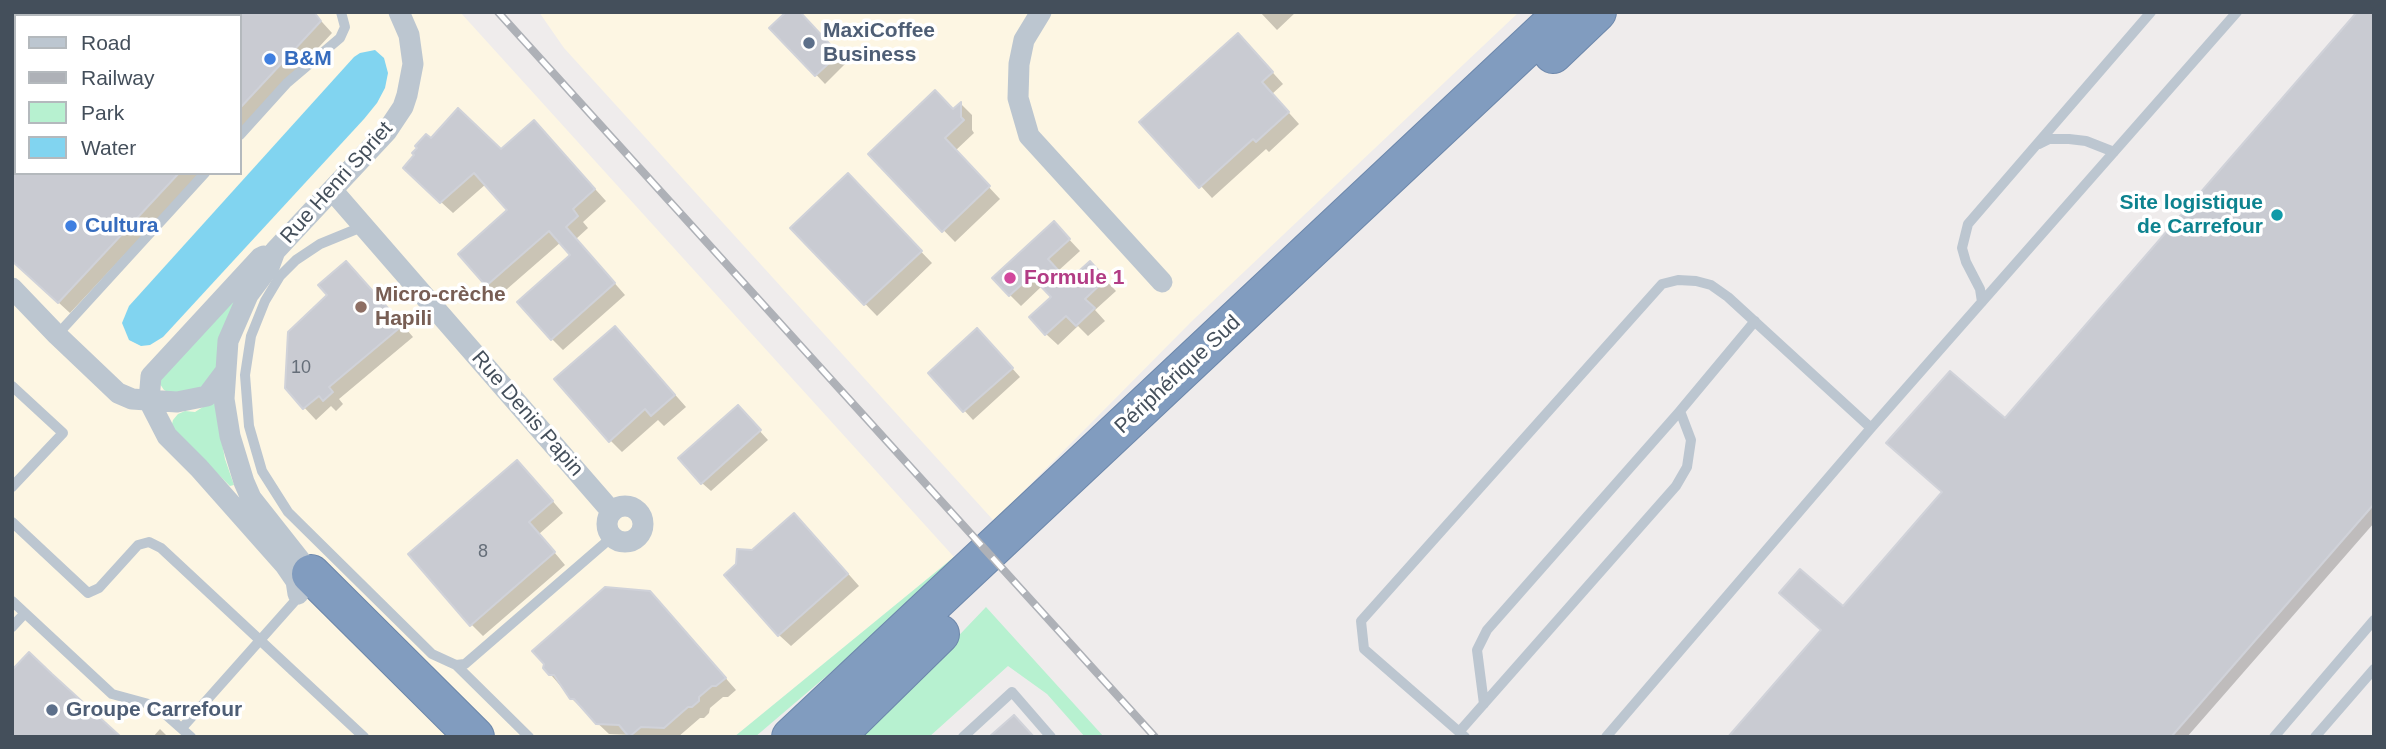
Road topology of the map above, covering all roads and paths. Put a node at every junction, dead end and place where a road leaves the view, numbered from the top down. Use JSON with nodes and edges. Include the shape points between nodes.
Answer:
{"nodes":[{"id":1,"x":341,"y":12,"type":"edge"},
{"id":2,"x":399,"y":12,"type":"edge"},
{"id":3,"x":1041,"y":12,"type":"edge"},
{"id":4,"x":1564,"y":12,"type":"edge"},
{"id":5,"x":1597,"y":12,"type":"edge"},
{"id":6,"x":2151,"y":12,"type":"edge"},
{"id":7,"x":2237,"y":12,"type":"edge"},
{"id":8,"x":242,"y":133,"type":"edge"},
{"id":9,"x":2036,"y":145,"type":"junction"},
{"id":10,"x":2113,"y":152,"type":"junction"},
{"id":11,"x":203,"y":175,"type":"edge"},
{"id":12,"x":332,"y":190,"type":"junction"},
{"id":13,"x":364,"y":226,"type":"junction"},
{"id":14,"x":275,"y":251,"type":"junction"},
{"id":15,"x":1162,"y":282,"type":"dead end"},
{"id":16,"x":12,"y":288,"type":"edge"},
{"id":17,"x":1982,"y":302,"type":"junction"},
{"id":18,"x":1755,"y":321,"type":"junction"},
{"id":19,"x":57,"y":335,"type":"junction"},
{"id":20,"x":225,"y":372,"type":"junction"},
{"id":21,"x":12,"y":386,"type":"edge"},
{"id":22,"x":149,"y":401,"type":"junction"},
{"id":23,"x":1680,"y":411,"type":"junction"},
{"id":24,"x":1871,"y":428,"type":"junction"},
{"id":25,"x":12,"y":487,"type":"edge"},
{"id":26,"x":612,"y":512,"type":"junction"},
{"id":27,"x":12,"y":522,"type":"edge"},
{"id":28,"x":612,"y":537,"type":"junction"},
{"id":29,"x":304,"y":584,"type":"junction"},
{"id":30,"x":12,"y":601,"type":"edge"},
{"id":31,"x":25,"y":613,"type":"junction"},
{"id":32,"x":2374,"y":620,"type":"edge"},
{"id":33,"x":12,"y":627,"type":"edge"},
{"id":34,"x":260,"y":639,"type":"junction"},
{"id":35,"x":456,"y":665,"type":"junction"},
{"id":36,"x":2374,"y":669,"type":"edge"},
{"id":37,"x":1484,"y":704,"type":"junction"},
{"id":38,"x":182,"y":727,"type":"junction"},
{"id":39,"x":1462,"y":735,"type":"edge"},
{"id":40,"x":191,"y":737,"type":"edge"},
{"id":41,"x":364,"y":737,"type":"edge"},
{"id":42,"x":475,"y":737,"type":"edge"},
{"id":43,"x":529,"y":737,"type":"edge"},
{"id":44,"x":791,"y":737,"type":"edge"},
{"id":45,"x":835,"y":737,"type":"edge"},
{"id":46,"x":963,"y":737,"type":"edge"},
{"id":47,"x":1051,"y":737,"type":"edge"},
{"id":48,"x":1606,"y":737,"type":"edge"},
{"id":49,"x":2274,"y":737,"type":"edge"},
{"id":50,"x":2315,"y":737,"type":"edge"}],
"edges":[{"from":1,"to":8,"type":"lane","via":[[345,27],[340,38],[287,83]]},
{"from":2,"to":12,"type":"street","name":"Rue Henri Spriet","via":[[409,35],[413,64],[407,95],[387,131]]},
{"from":3,"to":15,"type":"street","via":[[1024,40],[1019,64],[1018,98],[1029,136]]},
{"from":4,"to":44,"type":"highway","name":"Périphérique Sud"},
{"from":5,"to":45,"type":"highway","name":"Périphérique Sud"},
{"from":6,"to":9,"type":"lane"},
{"from":7,"to":10,"type":"lane"},
{"from":9,"to":10,"type":"lane","via":[[2049,139],[2069,139]]},
{"from":9,"to":17,"type":"lane","via":[[1968,224],[1962,248]]},
{"from":10,"to":17,"type":"lane"},
{"from":11,"to":19,"type":"lane"},
{"from":12,"to":13,"type":"street","name":"Rue Denis Papin"},
{"from":12,"to":14,"type":"street","name":"Rue Henri Spriet"},
{"from":13,"to":26,"type":"street","name":"Rue Denis Papin"},
{"from":13,"to":35,"type":"lane","via":[[320,244],[296,260],[264,300],[251,336],[246,375],[248,426],[262,471],[288,513],[432,654]]},
{"from":14,"to":20,"type":"street","name":"Rue Henri Spriet","via":[[238,314],[228,341]]},
{"from":14,"to":22,"type":"street","via":[[260,258],[151,376]]},
{"from":16,"to":19,"type":"street"},
{"from":17,"to":24,"type":"lane"},
{"from":18,"to":23,"type":"lane"},
{"from":18,"to":24,"type":"lane"},
{"from":18,"to":39,"type":"lane","via":[[1711,285],[1678,280],[1662,284],[1362,621],[1364,649]]},
{"from":19,"to":22,"type":"street","via":[[118,393]]},
{"from":20,"to":22,"type":"street","via":[[207,396]]},
{"from":20,"to":29,"type":"street","name":"Rue Henri Spriet","via":[[230,436],[251,498]]},
{"from":21,"to":25,"type":"lane","via":[[63,433]]},
{"from":22,"to":29,"type":"street","via":[[167,436],[296,581]]},
{"from":23,"to":37,"type":"lane","via":[[1487,630],[1477,650]]},
{"from":23,"to":37,"type":"lane","via":[[1691,440],[1687,467],[1676,486]]},
{"from":24,"to":48,"type":"lane"},
{"from":26,"to":28,"type":"street","via":[[607,524]]},
{"from":26,"to":28,"type":"street","via":[[631,506],[644,522],[634,541]]},
{"from":27,"to":34,"type":"lane","via":[[88,593],[99,588],[138,545],[149,542]]},
{"from":28,"to":35,"type":"lane","via":[[465,664]]},
{"from":29,"to":34,"type":"lane"},
{"from":29,"to":42,"type":"highway"},
{"from":30,"to":31,"type":"lane"},
{"from":31,"to":33,"type":"lane"},
{"from":31,"to":38,"type":"lane","via":[[112,694],[156,706]]},
{"from":32,"to":49,"type":"lane"},
{"from":34,"to":38,"type":"lane"},
{"from":34,"to":41,"type":"lane"},
{"from":35,"to":43,"type":"lane"},
{"from":36,"to":50,"type":"lane"},
{"from":37,"to":39,"type":"lane"},
{"from":38,"to":40,"type":"lane"},
{"from":46,"to":47,"type":"lane","via":[[1012,692]]}]}
